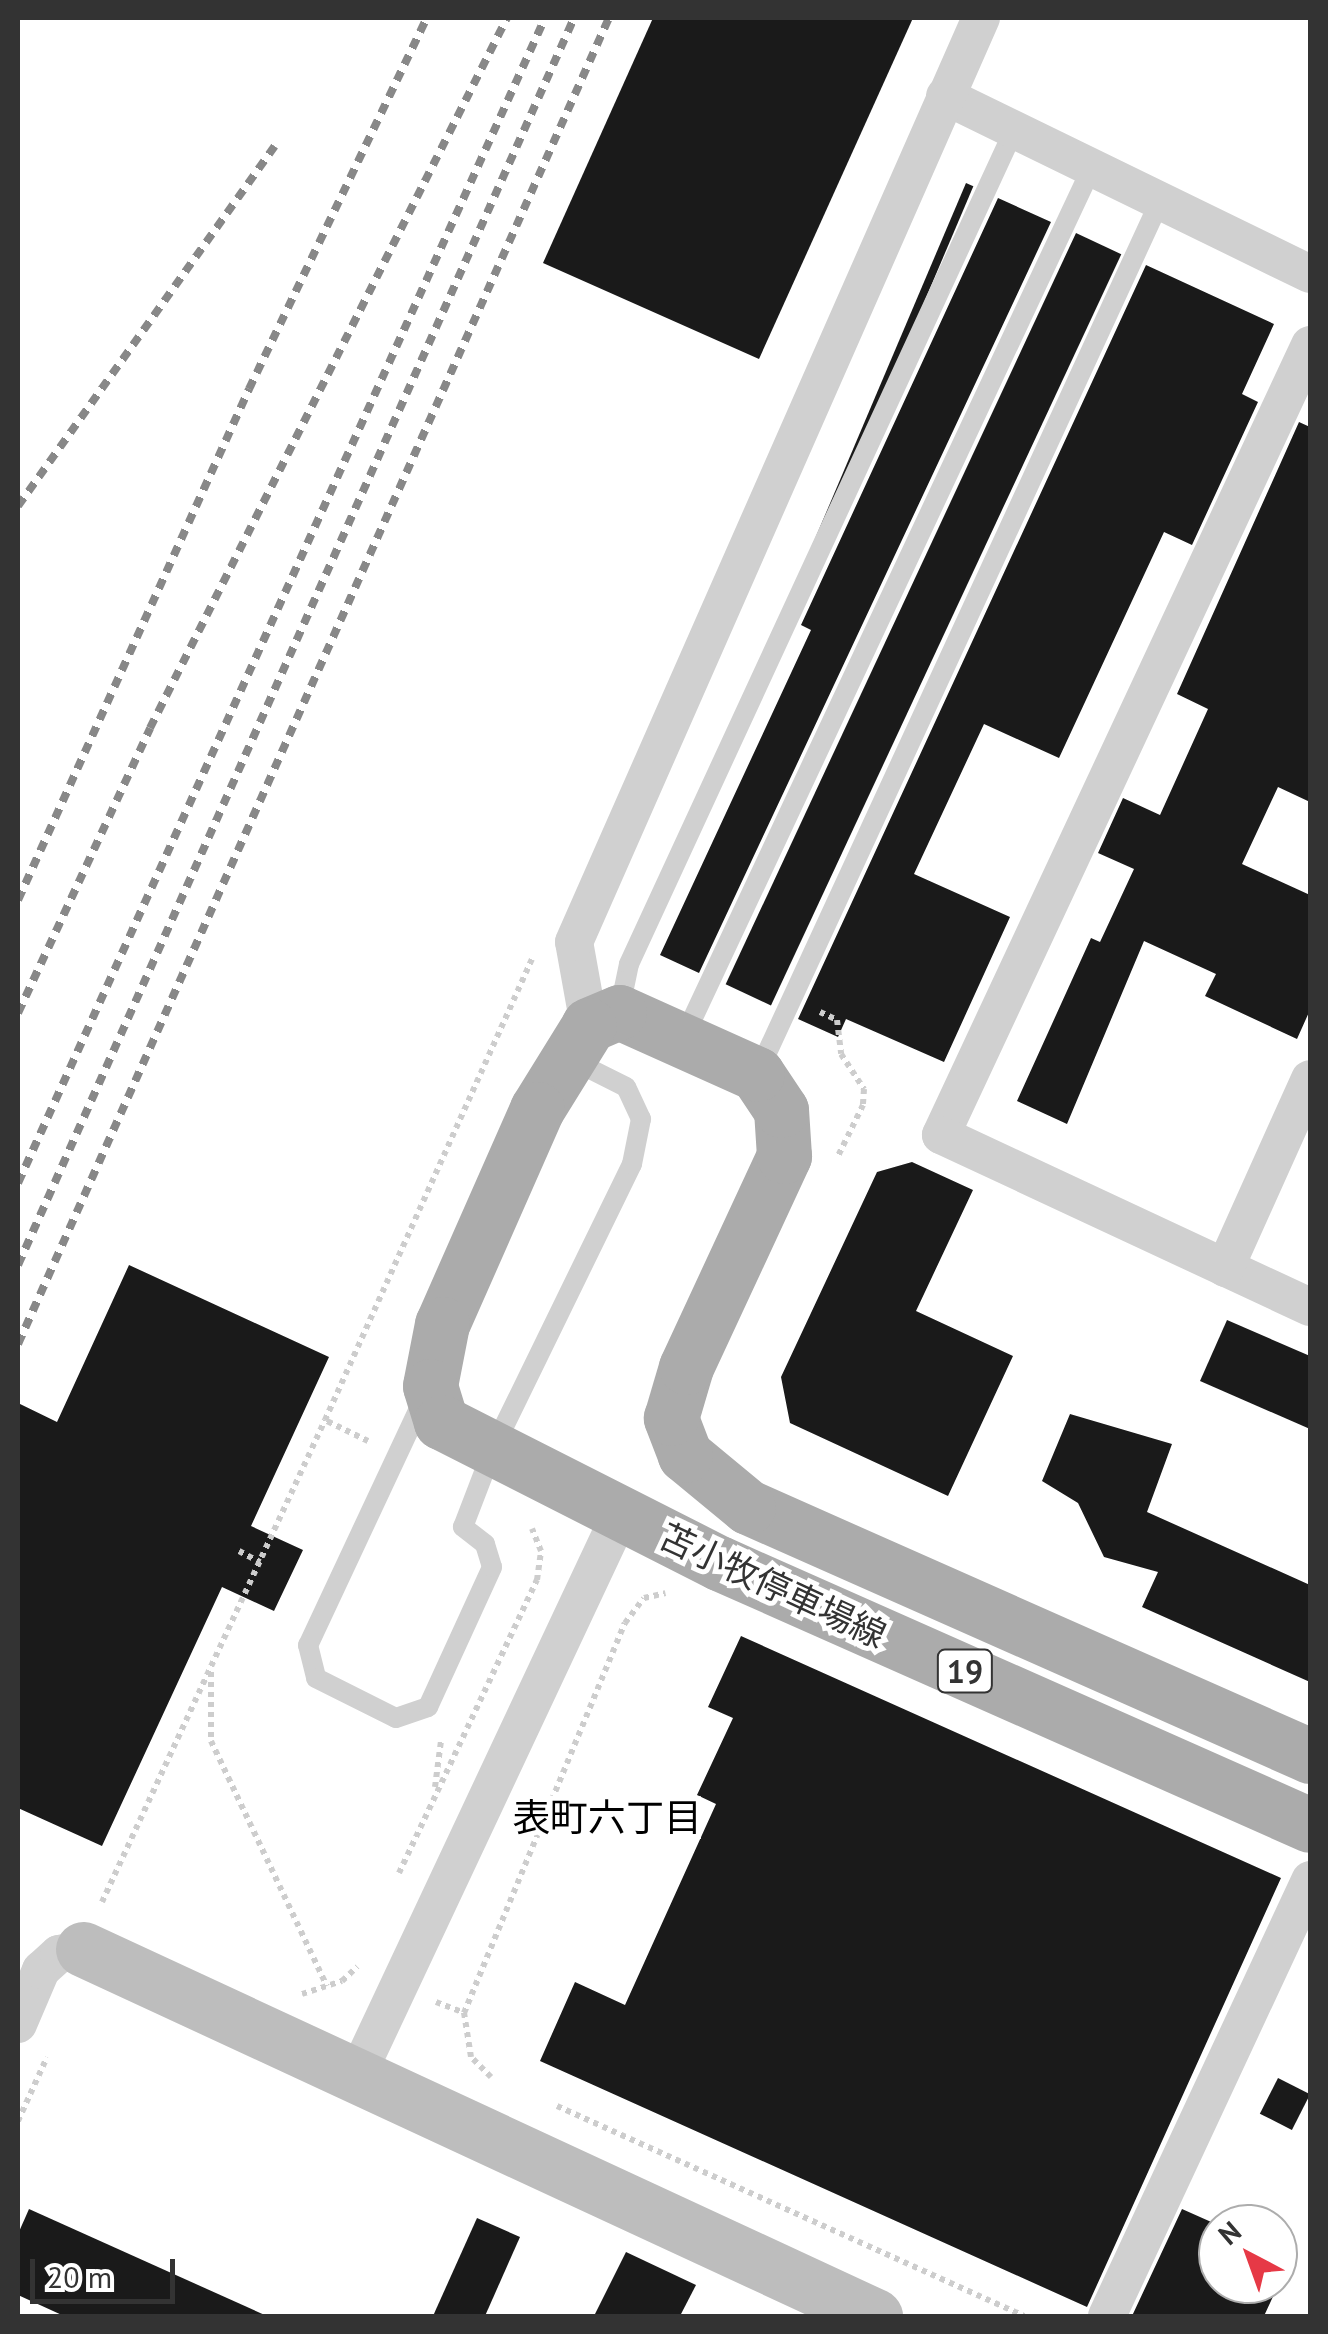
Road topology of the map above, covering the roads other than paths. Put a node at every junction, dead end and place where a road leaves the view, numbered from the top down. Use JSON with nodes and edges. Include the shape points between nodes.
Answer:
{"nodes":[{"id":1,"x":981,"y":18,"type":"edge"},
{"id":2,"x":944,"y":96,"type":"junction"},
{"id":3,"x":1014,"y":130,"type":"junction"},
{"id":4,"x":1092,"y":167,"type":"junction"},
{"id":5,"x":1160,"y":200,"type":"junction"},
{"id":6,"x":1310,"y":274,"type":"edge"},
{"id":7,"x":1310,"y":344,"type":"edge"},
{"id":8,"x":591,"y":1031,"type":"junction"},
{"id":9,"x":682,"y":1040,"type":"junction"},
{"id":10,"x":757,"y":1074,"type":"junction"},
{"id":11,"x":1310,"y":1078,"type":"edge"},
{"id":12,"x":1225,"y":1268,"type":"junction"},
{"id":13,"x":1310,"y":1307,"type":"edge"},
{"id":14,"x":430,"y":1386,"type":"junction"},
{"id":15,"x":493,"y":1448,"type":"junction"},
{"id":16,"x":621,"y":1513,"type":"junction"},
{"id":17,"x":1310,"y":1756,"type":"edge"},
{"id":18,"x":1310,"y":1824,"type":"edge"},
{"id":19,"x":1310,"y":1880,"type":"edge"},
{"id":20,"x":83,"y":1949,"type":"joint"},
{"id":21,"x":18,"y":2024,"type":"edge"},
{"id":22,"x":357,"y":2075,"type":"junction"},
{"id":23,"x":875,"y":2316,"type":"edge"},
{"id":24,"x":1107,"y":2316,"type":"edge"}],
"edges":[{"from":1,"to":2,"type":"street"},
{"from":2,"to":3,"type":"street"},
{"from":2,"to":8,"type":"street","via":[[579,929],[576,977]]},
{"from":3,"to":4,"type":"street"},
{"from":3,"to":8,"type":"lane","via":[[629,964]]},
{"from":4,"to":5,"type":"street"},
{"from":4,"to":9,"type":"lane"},
{"from":5,"to":6,"type":"street"},
{"from":5,"to":10,"type":"lane"},
{"from":7,"to":12,"type":"street","via":[[941,1135]]},
{"from":8,"to":9,"type":"main road"},
{"from":8,"to":14,"type":"main road","via":[[442,1324]]},
{"from":8,"to":15,"type":"lane","via":[[641,1119],[632,1164]]},
{"from":9,"to":10,"type":"main road"},
{"from":10,"to":17,"type":"main road","name":"苫小牧停車場線","number":"19","via":[[780,1110],[784,1156],[686,1367],[671,1418],[685,1455],[748,1507]]},
{"from":11,"to":12,"type":"street"},
{"from":12,"to":13,"type":"street"},
{"from":14,"to":15,"type":"main road","name":"苫小牧停車場線","via":[[441,1422]]},
{"from":14,"to":15,"type":"lane","via":[[308,1645],[316,1678],[396,1718],[428,1707],[492,1567],[485,1544],[462,1527]]},
{"from":15,"to":16,"type":"main road","name":"苫小牧停車場線"},
{"from":16,"to":18,"type":"main road","name":"苫小牧停車場線","number":"19","via":[[720,1564]]},
{"from":16,"to":22,"type":"street"},
{"from":19,"to":24,"type":"street"},
{"from":20,"to":21,"type":"street","via":[[59,1954],[41,1970]]},
{"from":20,"to":22,"type":"street"},
{"from":22,"to":23,"type":"street"}]}
